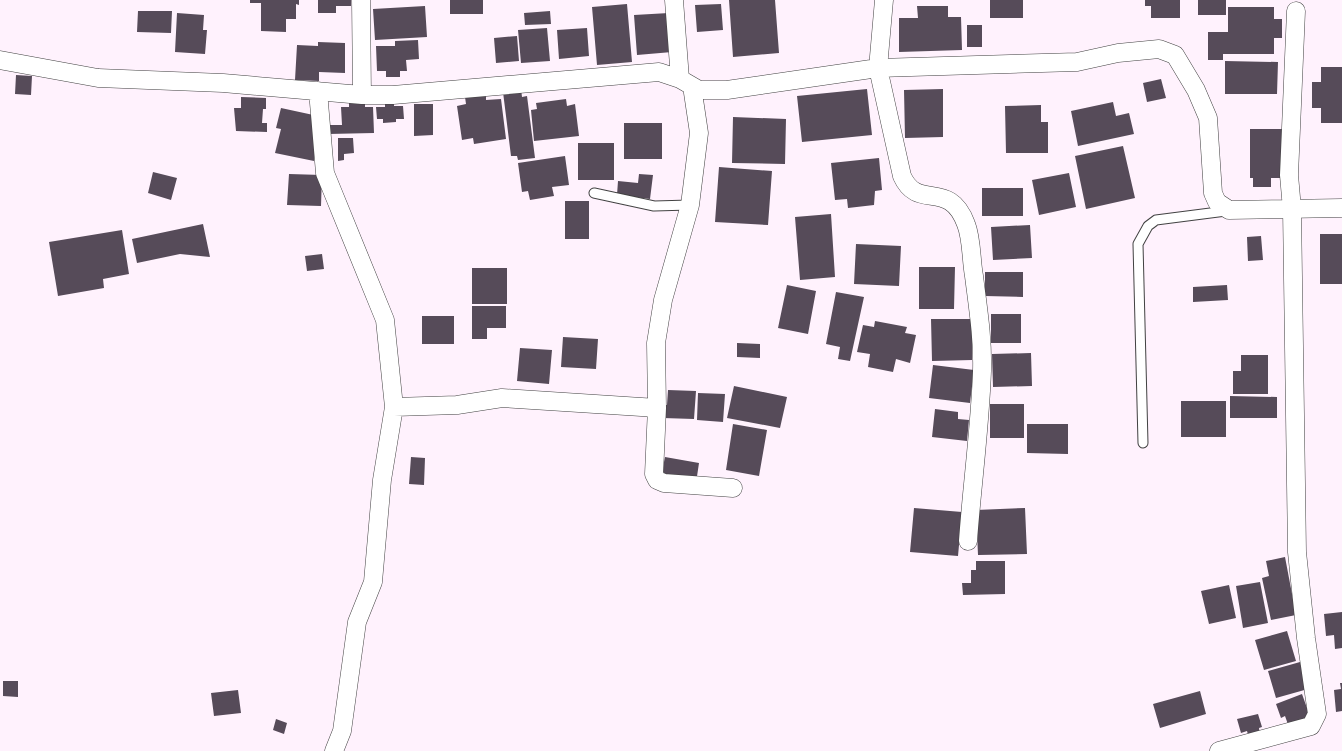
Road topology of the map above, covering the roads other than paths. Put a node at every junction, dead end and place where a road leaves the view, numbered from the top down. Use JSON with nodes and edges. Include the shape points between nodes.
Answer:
{"nodes":[{"id":1,"x":361,"y":0,"type":"edge"},
{"id":2,"x":674,"y":0,"type":"edge"},
{"id":3,"x":884,"y":0,"type":"edge"},
{"id":4,"x":1296,"y":11,"type":"dead end"},
{"id":5,"x":0,"y":60,"type":"edge"},
{"id":6,"x":878,"y":68,"type":"junction"},
{"id":7,"x":686,"y":82,"type":"junction"},
{"id":8,"x":318,"y":91,"type":"junction"},
{"id":9,"x":362,"y":95,"type":"junction"},
{"id":10,"x":594,"y":193,"type":"dead end"},
{"id":11,"x":690,"y":204,"type":"junction"},
{"id":12,"x":1342,"y":208,"type":"edge"},
{"id":13,"x":1292,"y":209,"type":"junction"},
{"id":14,"x":1229,"y":210,"type":"junction"},
{"id":15,"x":394,"y":407,"type":"junction"},
{"id":16,"x":657,"y":408,"type":"junction"},
{"id":17,"x":1143,"y":443,"type":"dead end"},
{"id":18,"x":733,"y":488,"type":"dead end"},
{"id":19,"x":968,"y":541,"type":"dead end"},
{"id":20,"x":334,"y":751,"type":"edge"},
{"id":21,"x":1219,"y":751,"type":"edge"}],
"edges":[{"from":1,"to":9,"type":"street"},
{"from":2,"to":7,"type":"street"},
{"from":3,"to":6,"type":"street"},
{"from":4,"to":13,"type":"street","via":[[1289,157]]},
{"from":5,"to":8,"type":"street","via":[[98,78]]},
{"from":6,"to":7,"type":"street","via":[[727,90],[700,90]]},
{"from":6,"to":14,"type":"street","via":[[1077,62],[1118,53],[1159,49],[1170,52],[1180,60],[1208,118],[1213,193],[1218,202]]},
{"from":6,"to":19,"type":"street","via":[[897,160],[907,187],[913,192],[951,200],[966,224],[981,330],[982,371]]},
{"from":7,"to":9,"type":"street","via":[[659,72],[394,96]]},
{"from":7,"to":11,"type":"street","via":[[699,133]]},
{"from":8,"to":9,"type":"street"},
{"from":8,"to":15,"type":"street","via":[[325,173],[385,320]]},
{"from":10,"to":11,"type":"lane","via":[[654,206]]},
{"from":11,"to":16,"type":"street","via":[[663,300],[657,334]]},
{"from":12,"to":13,"type":"street"},
{"from":13,"to":14,"type":"street"},
{"from":13,"to":21,"type":"street","via":[[1297,552],[1317,714],[1311,726]]},
{"from":14,"to":17,"type":"lane","via":[[1156,220],[1148,226],[1138,244]]},
{"from":15,"to":16,"type":"street","via":[[457,405],[502,398]]},
{"from":15,"to":20,"type":"street","via":[[382,480],[373,582],[357,622],[342,731]]},
{"from":16,"to":18,"type":"street","via":[[654,474],[657,480]]}]}
